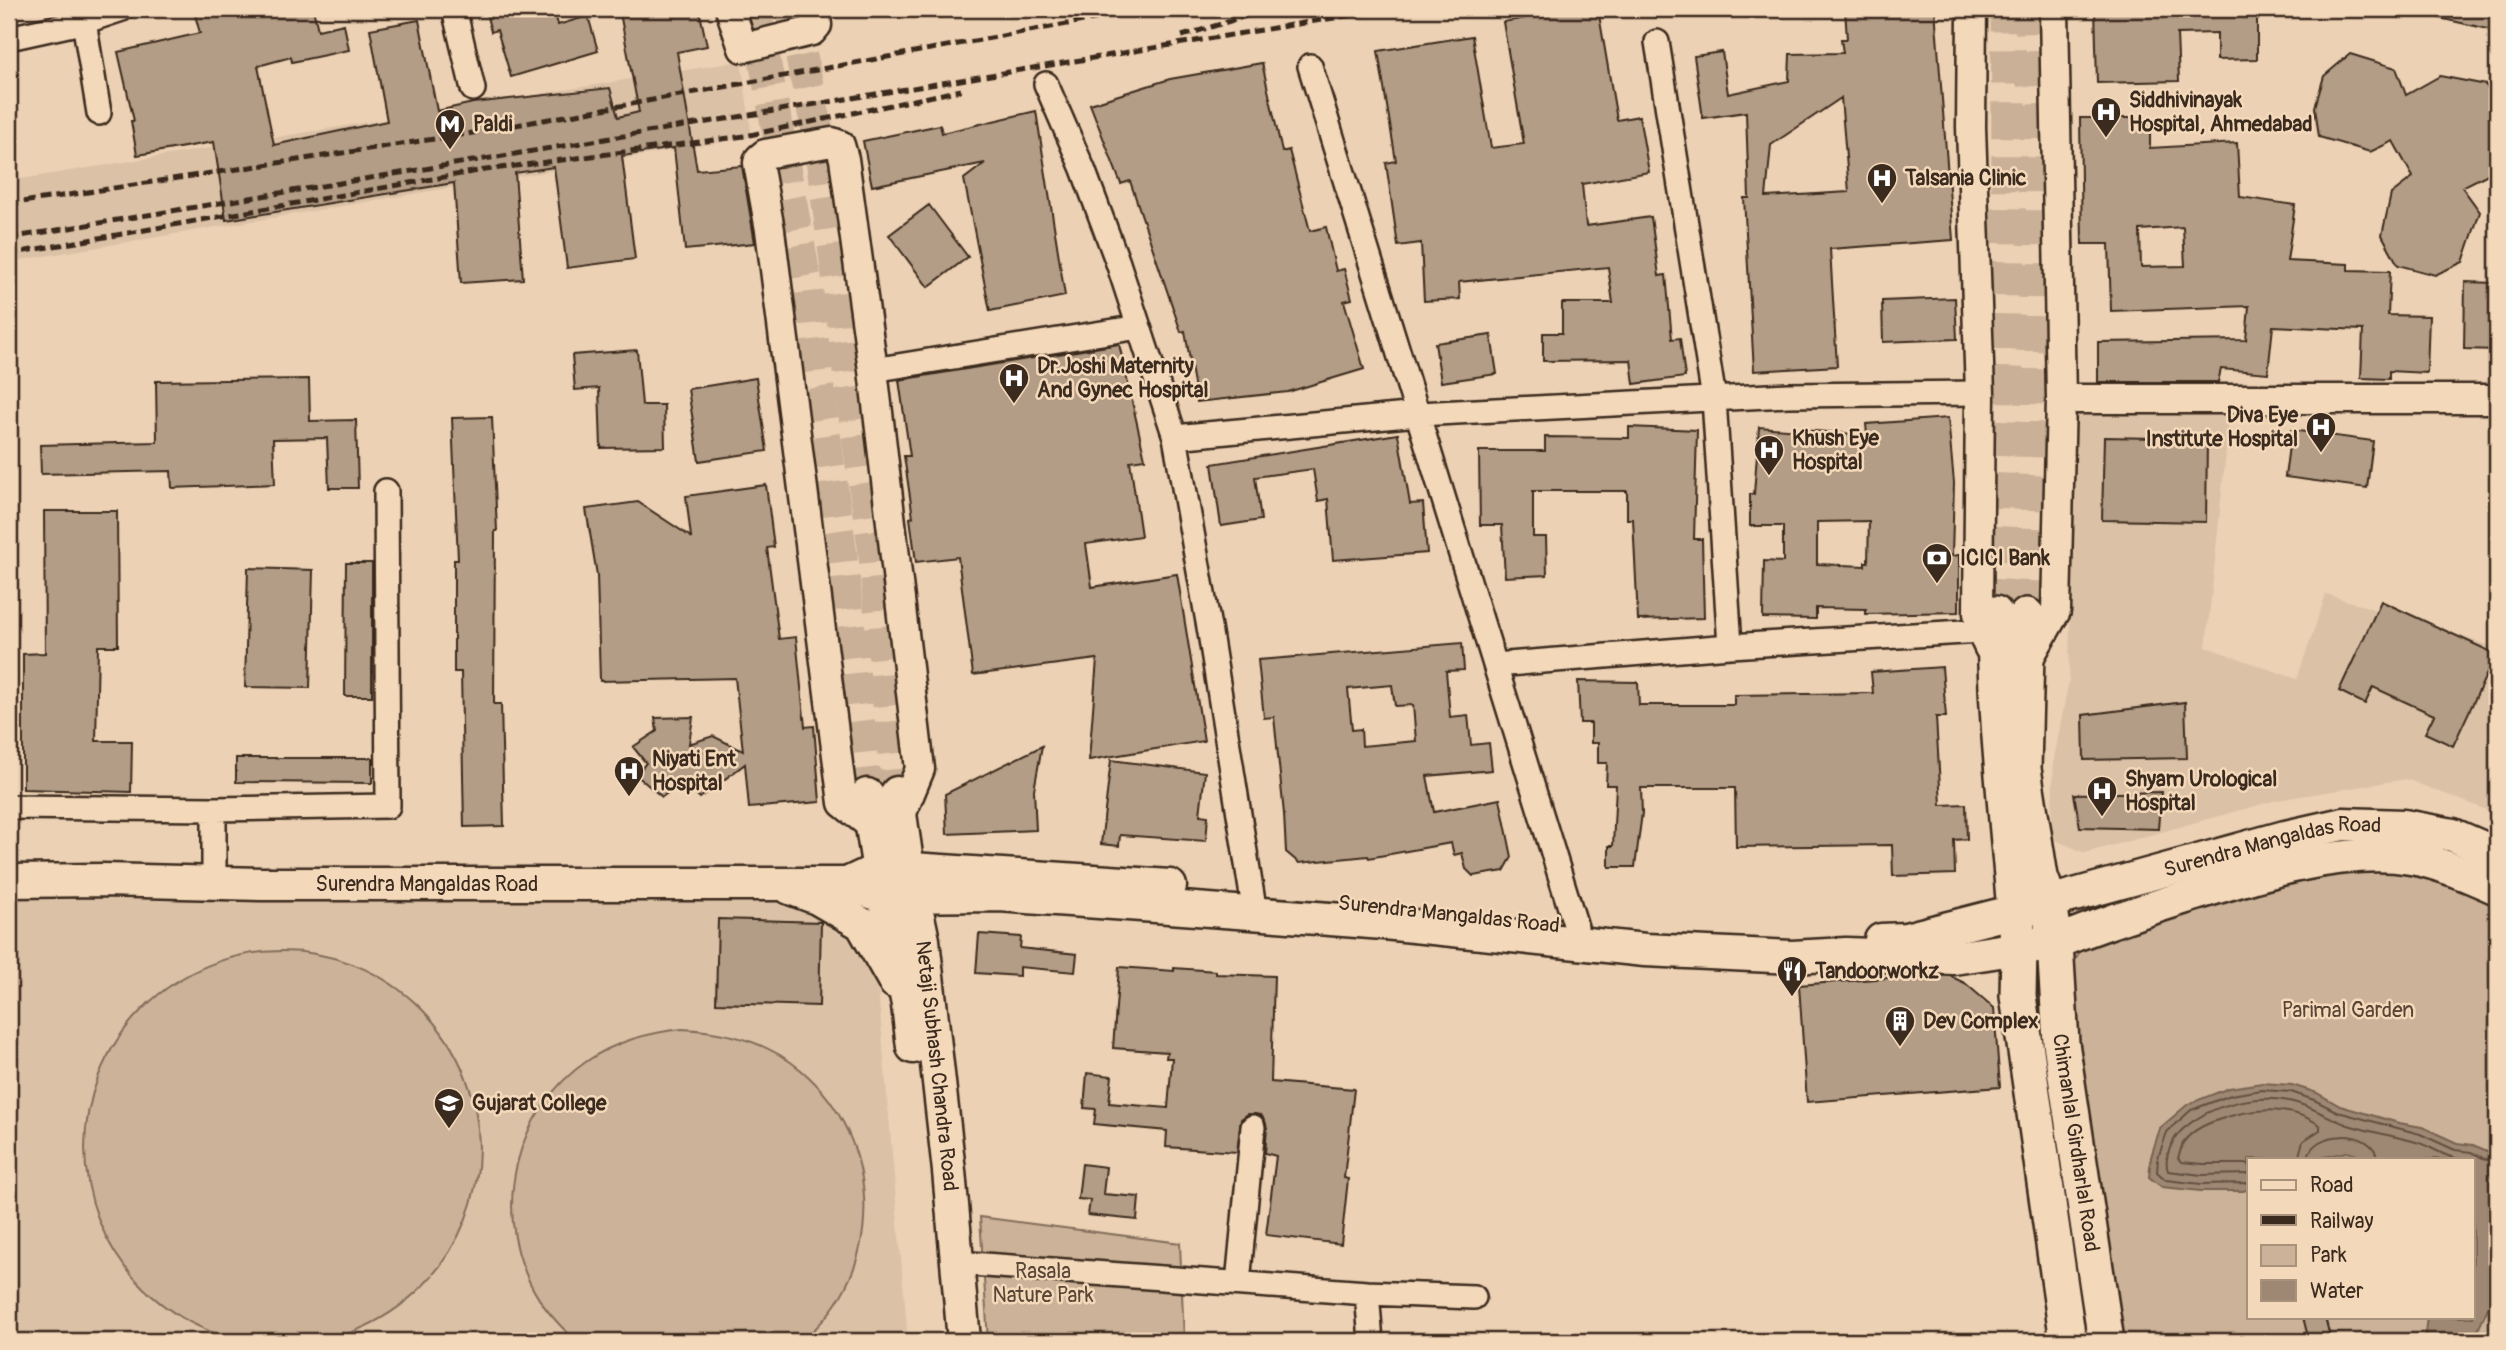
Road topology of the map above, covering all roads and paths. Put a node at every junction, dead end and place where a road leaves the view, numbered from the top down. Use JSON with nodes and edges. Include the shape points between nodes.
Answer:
{"nodes":[{"id":1,"x":122,"y":9,"type":"edge"},
{"id":2,"x":454,"y":9,"type":"edge"},
{"id":3,"x":730,"y":9,"type":"edge"},
{"id":4,"x":815,"y":9,"type":"edge"},
{"id":5,"x":1972,"y":9,"type":"edge"},
{"id":6,"x":2054,"y":9,"type":"edge"},
{"id":7,"x":84,"y":15,"type":"edge"},
{"id":8,"x":9,"y":37,"type":"edge"},
{"id":9,"x":1657,"y":41,"type":"dead end"},
{"id":10,"x":1310,"y":66,"type":"dead end"},
{"id":11,"x":1045,"y":84,"type":"dead end"},
{"id":12,"x":473,"y":89,"type":"dead end"},
{"id":13,"x":99,"y":113,"type":"dead end"},
{"id":14,"x":1139,"y":327,"type":"junction"},
{"id":15,"x":873,"y":370,"type":"junction"},
{"id":16,"x":1980,"y":393,"type":"junction"},
{"id":17,"x":1714,"y":399,"type":"junction"},
{"id":18,"x":2062,"y":399,"type":"junction"},
{"id":19,"x":2497,"y":400,"type":"edge"},
{"id":20,"x":1418,"y":414,"type":"junction"},
{"id":21,"x":1175,"y":437,"type":"junction"},
{"id":22,"x":386,"y":491,"type":"dead end"},
{"id":23,"x":2001,"y":621,"type":"junction"},
{"id":24,"x":1730,"y":646,"type":"junction"},
{"id":25,"x":2010,"y":664,"type":"junction"},
{"id":26,"x":1495,"y":665,"type":"junction"},
{"id":27,"x":9,"y":807,"type":"edge"},
{"id":28,"x":884,"y":807,"type":"junction"},
{"id":29,"x":214,"y":809,"type":"junction"},
{"id":30,"x":2497,"y":854,"type":"edge"},
{"id":31,"x":9,"y":881,"type":"edge"},
{"id":32,"x":772,"y":882,"type":"junction"},
{"id":33,"x":896,"y":882,"type":"junction"},
{"id":34,"x":214,"y":883,"type":"junction"},
{"id":35,"x":2497,"y":888,"type":"edge"},
{"id":36,"x":2049,"y":902,"type":"junction"},
{"id":37,"x":1254,"y":903,"type":"junction"},
{"id":38,"x":2015,"y":911,"type":"junction"},
{"id":39,"x":1576,"y":928,"type":"junction"},
{"id":40,"x":2055,"y":943,"type":"junction"},
{"id":41,"x":2019,"y":948,"type":"junction"},
{"id":42,"x":908,"y":1005,"type":"junction"},
{"id":43,"x":1253,"y":1127,"type":"dead end"},
{"id":44,"x":957,"y":1264,"type":"junction"},
{"id":45,"x":1238,"y":1283,"type":"junction"},
{"id":46,"x":1367,"y":1293,"type":"junction"},
{"id":47,"x":1474,"y":1297,"type":"dead end"},
{"id":48,"x":942,"y":1341,"type":"edge"},
{"id":49,"x":964,"y":1341,"type":"edge"},
{"id":50,"x":1371,"y":1341,"type":"edge"},
{"id":51,"x":2068,"y":1341,"type":"edge"},
{"id":52,"x":2106,"y":1341,"type":"edge"}],
"edges":[{"from":1,"to":7,"type":"street"},
{"from":2,"to":12,"type":"street"},
{"from":3,"to":4,"type":"street","via":[[743,48],[812,31],[817,25]]},
{"from":5,"to":16,"type":"street"},
{"from":6,"to":18,"type":"street"},
{"from":7,"to":8,"type":"street"},
{"from":7,"to":13,"type":"street"},
{"from":9,"to":17,"type":"street"},
{"from":10,"to":20,"type":"street"},
{"from":11,"to":14,"type":"street","via":[[1083,169]]},
{"from":14,"to":15,"type":"street"},
{"from":14,"to":21,"type":"street"},
{"from":15,"to":28,"type":"street","via":[[920,769]]},
{"from":15,"to":28,"type":"street","via":[[842,148],[832,142],[761,156],[758,163],[843,803]]},
{"from":16,"to":17,"type":"street"},
{"from":16,"to":23,"type":"street","via":[[1978,613]]},
{"from":17,"to":20,"type":"street"},
{"from":17,"to":24,"type":"street"},
{"from":18,"to":19,"type":"street"},
{"from":18,"to":25,"type":"street","via":[[2056,611]]},
{"from":20,"to":21,"type":"street"},
{"from":20,"to":26,"type":"street"},
{"from":21,"to":37,"type":"street"},
{"from":22,"to":29,"type":"street","via":[[387,806]]},
{"from":23,"to":24,"type":"street"},
{"from":23,"to":25,"type":"main road"},
{"from":23,"to":25,"type":"street"},
{"from":24,"to":26,"type":"street"},
{"from":25,"to":36,"type":"main road","via":[[2040,877]]},
{"from":25,"to":38,"type":"main road"},
{"from":26,"to":39,"type":"street"},
{"from":27,"to":29,"type":"street"},
{"from":28,"to":33,"type":"main road","name":"Netaji Subhash Chandra Road"},
{"from":29,"to":34,"type":"street"},
{"from":30,"to":36,"type":"main road","name":"Surendra Mangaldas Road","via":[[2452,835],[2343,824]]},
{"from":31,"to":34,"type":"main road","name":"Surendra Mangaldas Road"},
{"from":32,"to":33,"type":"main road","name":"Surendra Mangaldas Road"},
{"from":32,"to":34,"type":"main road","name":"Surendra Mangaldas Road"},
{"from":32,"to":42,"type":"main road","via":[[817,898],[862,925]]},
{"from":33,"to":37,"type":"main road","name":"Surendra Mangaldas Road","via":[[1116,881]]},
{"from":33,"to":42,"type":"main road","name":"Netaji Subhash Chandra Road","via":[[895,939]]},
{"from":33,"to":44,"type":"main road","name":"Netaji Subhash Chandra Road","via":[[923,940]]},
{"from":35,"to":40,"type":"main road","name":"Surendra Mangaldas Road","via":[[2412,858],[2351,856],[2238,881]]},
{"from":36,"to":38,"type":"main road"},
{"from":36,"to":40,"type":"main road","name":"Chimanlal Girdharlal Road"},
{"from":37,"to":39,"type":"main road","name":"Surendra Mangaldas Road"},
{"from":37,"to":41,"type":"main road","name":"Surendra Mangaldas Road","via":[[1384,923],[1645,950],[1955,958]]},
{"from":38,"to":39,"type":"main road","name":"Surendra Mangaldas Road","via":[[1906,939],[1688,938]]},
{"from":38,"to":41,"type":"main road","name":"Chimanlal Girdharlal Road"},
{"from":40,"to":41,"type":"main road"},
{"from":40,"to":52,"type":"main road","name":"Chimanlal Girdharlal Road","via":[[2061,1043]]},
{"from":41,"to":51,"type":"main road","name":"Chimanlal Girdharlal Road","via":[[2018,996]]},
{"from":42,"to":48,"type":"main road","name":"Netaji Subhash Chandra Road"},
{"from":43,"to":45,"type":"street"},
{"from":44,"to":45,"type":"street"},
{"from":44,"to":49,"type":"main road","name":"Netaji Subhash Chandra Road"},
{"from":45,"to":46,"type":"street"},
{"from":46,"to":47,"type":"street"},
{"from":46,"to":50,"type":"street"}]}
